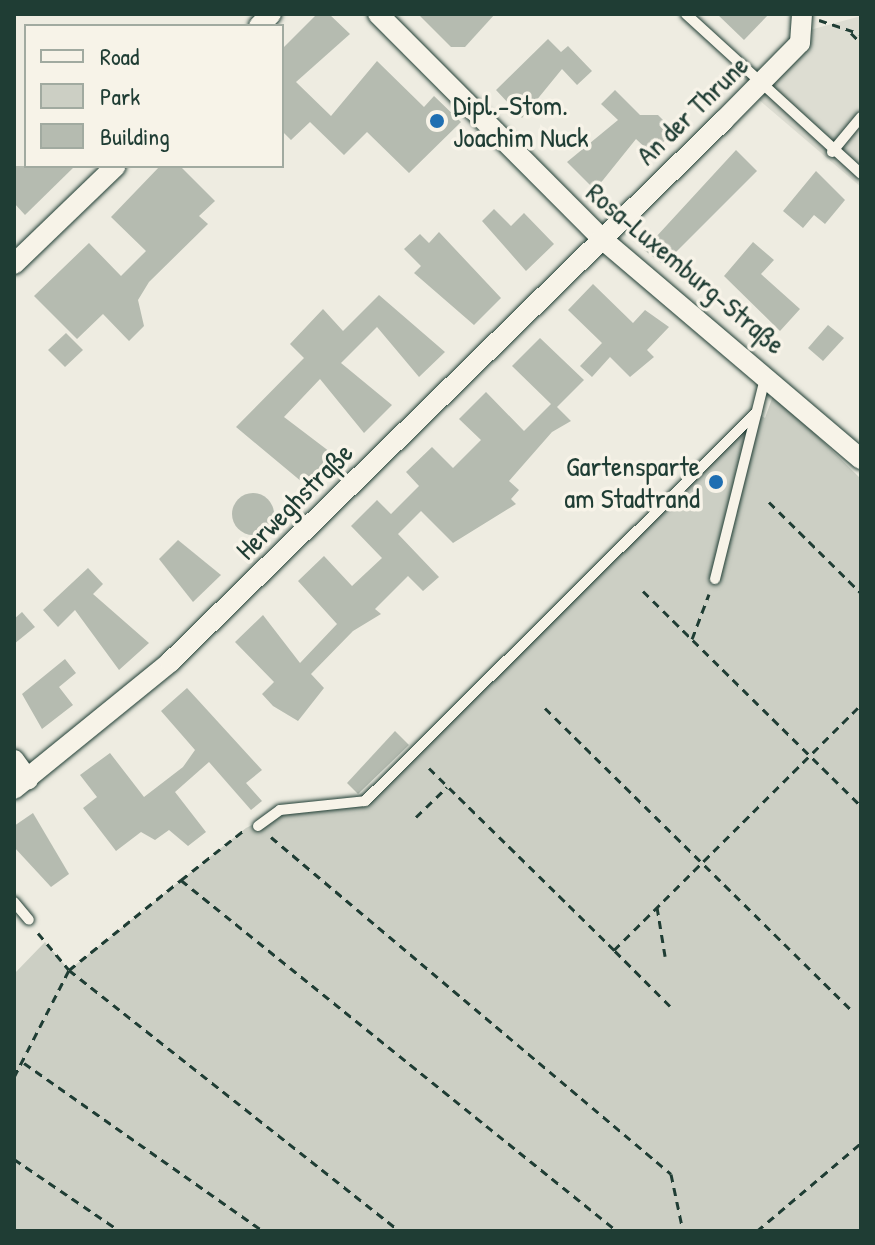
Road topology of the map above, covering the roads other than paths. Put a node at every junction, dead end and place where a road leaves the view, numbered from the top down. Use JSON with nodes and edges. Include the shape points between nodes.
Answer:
{"nodes":[{"id":1,"x":378,"y":14,"type":"edge"},
{"id":2,"x":686,"y":14,"type":"edge"},
{"id":3,"x":803,"y":15,"type":"edge"},
{"id":4,"x":760,"y":83,"type":"junction"},
{"id":5,"x":861,"y":117,"type":"edge"},
{"id":6,"x":832,"y":152,"type":"junction"},
{"id":7,"x":114,"y":168,"type":"edge"},
{"id":8,"x":861,"y":174,"type":"edge"},
{"id":9,"x":601,"y":238,"type":"junction"},
{"id":10,"x":14,"y":264,"type":"edge"},
{"id":11,"x":767,"y":372,"type":"junction"},
{"id":12,"x":756,"y":413,"type":"junction"},
{"id":13,"x":861,"y":459,"type":"edge"},
{"id":14,"x":715,"y":579,"type":"road end"},
{"id":15,"x":14,"y":760,"type":"edge"},
{"id":16,"x":21,"y":784,"type":"edge"},
{"id":17,"x":258,"y":826,"type":"road end"},
{"id":18,"x":14,"y":902,"type":"edge"},
{"id":19,"x":29,"y":920,"type":"road end"}],
"edges":[{"from":1,"to":9,"type":"street","name":"Rosa-Luxemburg-Straße"},
{"from":2,"to":4,"type":"lane"},
{"from":3,"to":4,"type":"street","name":"An der Thrune","via":[[800,43]]},
{"from":4,"to":6,"type":"lane"},
{"from":4,"to":9,"type":"street","name":"An der Thrune"},
{"from":5,"to":6,"type":"lane"},
{"from":6,"to":8,"type":"lane"},
{"from":7,"to":10,"type":"street"},
{"from":9,"to":11,"type":"street","name":"Rosa-Luxemburg-Straße"},
{"from":9,"to":16,"type":"street","name":"Herweghstraße","via":[[201,632]]},
{"from":11,"to":12,"type":"lane"},
{"from":11,"to":13,"type":"street","name":"Rosa-Luxemburg-Straße"},
{"from":12,"to":14,"type":"lane"},
{"from":12,"to":17,"type":"lane","via":[[365,801],[280,810]]},
{"from":15,"to":16,"type":"street"},
{"from":18,"to":19,"type":"lane"}]}
